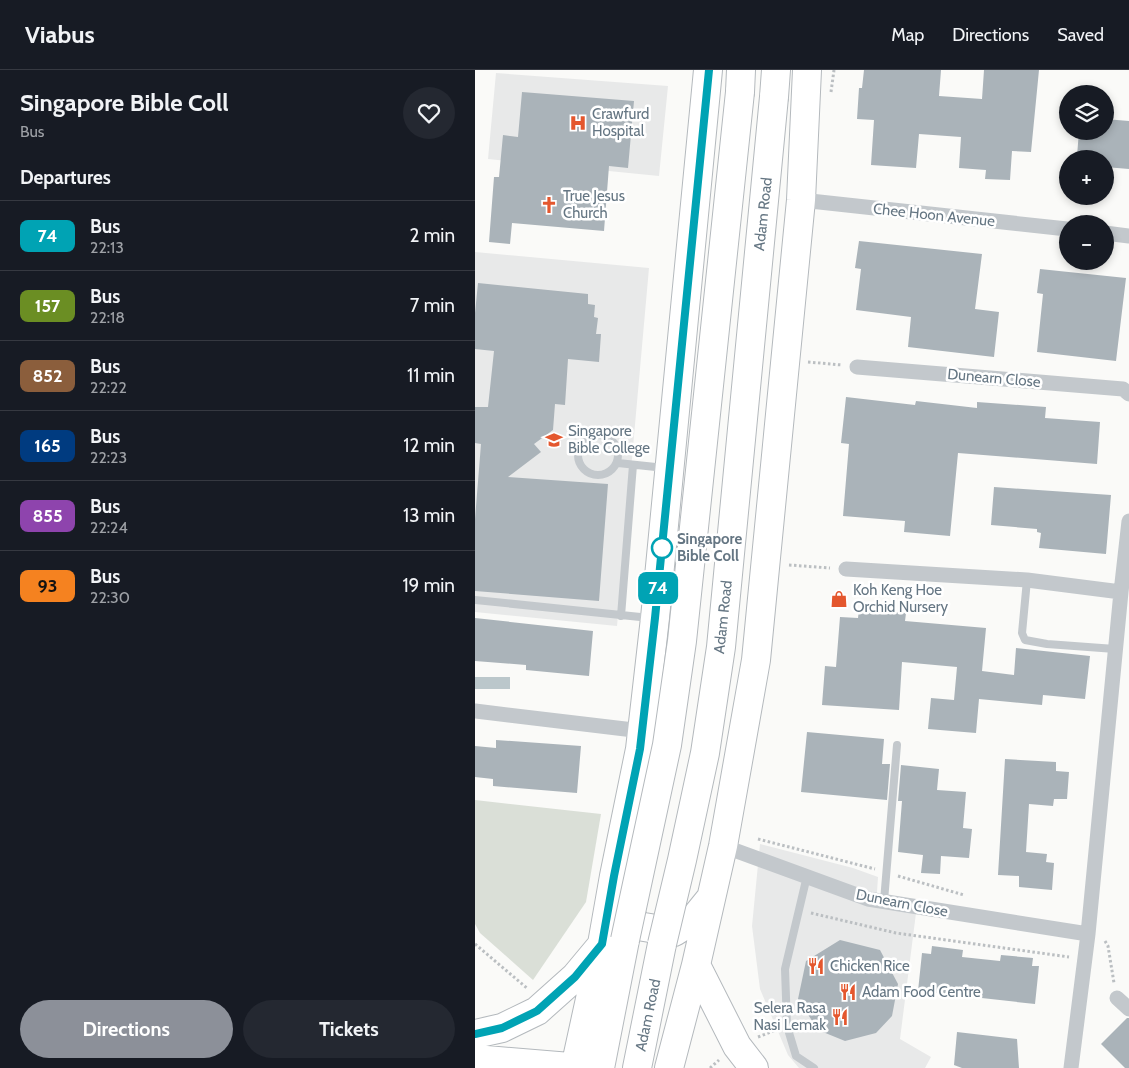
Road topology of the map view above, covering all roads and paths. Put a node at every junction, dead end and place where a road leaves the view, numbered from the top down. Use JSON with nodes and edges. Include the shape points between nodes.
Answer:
{"nodes":[{"id":1,"x":709,"y":70,"type":"edge"},
{"id":2,"x":776,"y":70,"type":"edge"},
{"id":3,"x":807,"y":70,"type":"edge"},
{"id":4,"x":741,"y":81,"type":"edge"},
{"id":5,"x":801,"y":200,"type":"junction"},
{"id":6,"x":1059,"y":228,"type":"edge"},
{"id":7,"x":1114,"y":235,"type":"edge"},
{"id":8,"x":1129,"y":236,"type":"edge"},
{"id":9,"x":802,"y":362,"type":"dead end"},
{"id":10,"x":857,"y":367,"type":"joint"},
{"id":11,"x":1129,"y":394,"type":"edge"},
{"id":12,"x":618,"y":463,"type":"junction"},
{"id":13,"x":633,"y":465,"type":"junction"},
{"id":14,"x":669,"y":468,"type":"junction"},
{"id":15,"x":1129,"y":521,"type":"edge"},
{"id":16,"x":783,"y":564,"type":"dead end"},
{"id":17,"x":847,"y":569,"type":"joint"},
{"id":18,"x":1027,"y":580,"type":"junction"},
{"id":19,"x":1121,"y":592,"type":"junction"},
{"id":20,"x":475,"y":600,"type":"edge"},
{"id":21,"x":621,"y":616,"type":"junction"},
{"id":22,"x":655,"y":618,"type":"junction"},
{"id":23,"x":1115,"y":649,"type":"junction"},
{"id":24,"x":475,"y":711,"type":"edge"},
{"id":25,"x":634,"y":730,"type":"junction"},
{"id":26,"x":897,"y":746,"type":"dead end"},
{"id":27,"x":724,"y":839,"type":"junction"},
{"id":28,"x":887,"y":872,"type":"junction"},
{"id":29,"x":614,"y":876,"type":"junction"},
{"id":30,"x":807,"y":876,"type":"junction"},
{"id":31,"x":711,"y":897,"type":"junction"},
{"id":32,"x":971,"y":897,"type":"dead end"},
{"id":33,"x":884,"y":901,"type":"junction"},
{"id":34,"x":799,"y":910,"type":"junction"},
{"id":35,"x":1088,"y":934,"type":"junction"},
{"id":36,"x":475,"y":944,"type":"edge"},
{"id":37,"x":602,"y":944,"type":"junction"},
{"id":38,"x":1108,"y":946,"type":"dead end"},
{"id":39,"x":1085,"y":959,"type":"junction"},
{"id":40,"x":696,"y":965,"type":"junction"},
{"id":41,"x":530,"y":991,"type":"dead end"},
{"id":42,"x":1117,"y":998,"type":"joint"},
{"id":43,"x":1129,"y":1009,"type":"edge"},
{"id":44,"x":475,"y":1034,"type":"edge"},
{"id":45,"x":475,"y":1059,"type":"edge"},
{"id":46,"x":583,"y":1068,"type":"edge"},
{"id":47,"x":637,"y":1068,"type":"edge"},
{"id":48,"x":669,"y":1068,"type":"edge"},
{"id":49,"x":754,"y":1068,"type":"edge"},
{"id":50,"x":814,"y":1068,"type":"edge"},
{"id":51,"x":1071,"y":1068,"type":"edge"}],
"edges":[{"from":1,"to":14,"type":"highway"},
{"from":2,"to":47,"type":"highway","name":"Adam Road","bridge":true,"via":[[721,647],[705,753]]},
{"from":3,"to":5,"type":"highway"},
{"from":4,"to":46,"type":"highway","bridge":true,"via":[[682,641],[667,745],[625,940]]},
{"from":5,"to":6,"type":"street","name":"Chee Hoon Avenue"},
{"from":5,"to":27,"type":"highway","via":[[756,660]]},
{"from":7,"to":8,"type":"street"},
{"from":9,"to":10,"type":"path"},
{"from":10,"to":11,"type":"street","name":"Dunearn Close","via":[[1123,389]]},
{"from":12,"to":12,"type":"lane","via":[[609,473],[597,476],[585,471],[578,460],[579,448],[587,438],[606,437],[619,450]]},
{"from":12,"to":13,"type":"lane"},
{"from":13,"to":14,"type":"lane"},
{"from":13,"to":21,"type":"lane"},
{"from":14,"to":22,"type":"highway"},
{"from":15,"to":19,"type":"street"},
{"from":16,"to":17,"type":"path"},
{"from":17,"to":18,"type":"street"},
{"from":18,"to":19,"type":"street"},
{"from":18,"to":23,"type":"lane","via":[[1022,633],[1025,640]]},
{"from":19,"to":23,"type":"street"},
{"from":20,"to":21,"type":"lane"},
{"from":21,"to":22,"type":"lane"},
{"from":22,"to":25,"type":"highway"},
{"from":23,"to":35,"type":"street"},
{"from":24,"to":25,"type":"street"},
{"from":25,"to":29,"type":"highway","via":[[640,749]]},
{"from":26,"to":28,"type":"lane"},
{"from":27,"to":28,"type":"path","via":[[747,836]]},
{"from":27,"to":30,"type":"street","name":"Dunearn Close"},
{"from":27,"to":31,"type":"highway"},
{"from":28,"to":32,"type":"path"},
{"from":28,"to":33,"type":"lane"},
{"from":29,"to":31,"type":"highway","via":[[619,900],[638,926],[674,932],[693,920]]},
{"from":29,"to":37,"type":"highway"},
{"from":30,"to":33,"type":"street","name":"Dunearn Close","via":[[868,899]]},
{"from":30,"to":34,"type":"lane"},
{"from":31,"to":40,"type":"highway"},
{"from":33,"to":35,"type":"street","name":"Dunearn Close"},
{"from":34,"to":39,"type":"path","via":[[896,933]]},
{"from":34,"to":50,"type":"lane","via":[[785,969],[787,1026],[796,1056]]},
{"from":35,"to":39,"type":"street"},
{"from":36,"to":41,"type":"path"},
{"from":37,"to":44,"type":"highway","via":[[575,977],[537,1011],[502,1028]]},
{"from":37,"to":46,"type":"highway"},
{"from":38,"to":42,"type":"path"},
{"from":39,"to":51,"type":"street"},
{"from":40,"to":48,"type":"highway"},
{"from":40,"to":49,"type":"highway","via":[[737,1046]]},
{"from":42,"to":43,"type":"street"},
{"from":45,"to":46,"type":"highway"}]}
